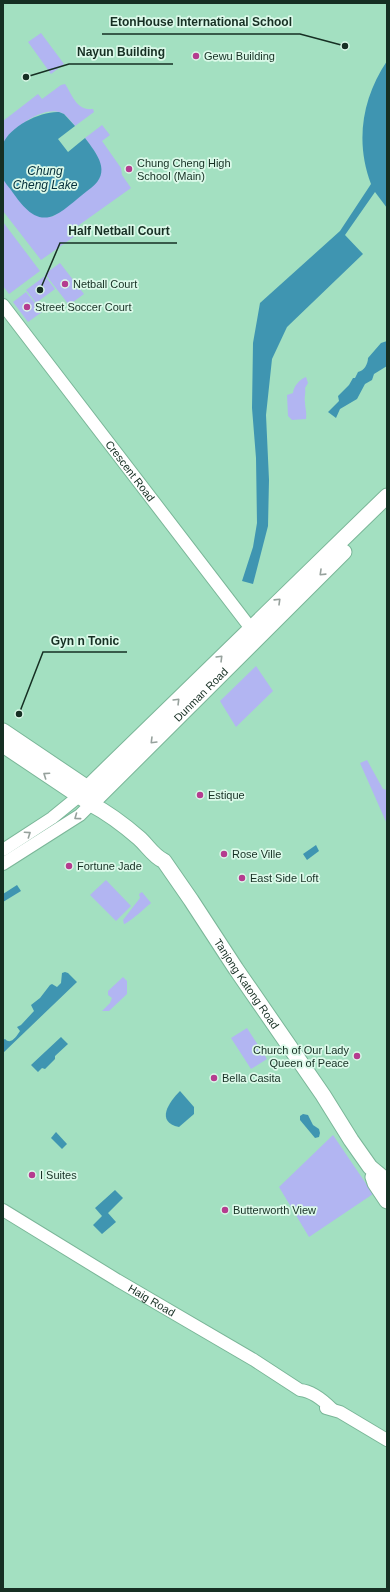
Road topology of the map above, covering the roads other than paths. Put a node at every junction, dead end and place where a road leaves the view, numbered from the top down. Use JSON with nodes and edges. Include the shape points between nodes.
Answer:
{"nodes":[{"id":1,"x":3,"y":305,"type":"edge"},
{"id":2,"x":387,"y":496,"type":"edge"},
{"id":3,"x":387,"y":509,"type":"edge"},
{"id":4,"x":254,"y":633,"type":"junction"},
{"id":5,"x":3,"y":731,"type":"edge"},
{"id":6,"x":3,"y":745,"type":"edge"},
{"id":7,"x":89,"y":796,"type":"junction"},
{"id":8,"x":3,"y":850,"type":"edge"},
{"id":9,"x":3,"y":864,"type":"edge"},
{"id":10,"x":370,"y":1167,"type":"junction"},
{"id":11,"x":387,"y":1185,"type":"edge"},
{"id":12,"x":387,"y":1201,"type":"edge"},
{"id":13,"x":3,"y":1210,"type":"edge"},
{"id":14,"x":387,"y":1440,"type":"edge"}],
"edges":[{"from":1,"to":4,"type":"street","name":"Crescent Road"},
{"from":4,"to":2,"type":"main road","name":"Dunman Road","one_way":true},
{"from":3,"to":4,"type":"main road","name":"Dunman Road","one_way":true},
{"from":4,"to":7,"type":"main road","name":"Dunman Road"},
{"from":5,"to":7,"type":"main road","name":"Tanjong Katong Road"},
{"from":7,"to":6,"type":"main road","name":"Tanjong Katong Road","one_way":true},
{"from":8,"to":7,"type":"street","name":"Dunman Road","one_way":true},
{"from":7,"to":9,"type":"street","name":"Dunman Road","one_way":true,"via":[[80,815]]},
{"from":7,"to":10,"type":"main road","name":"Tanjong Katong Road","via":[[110,803],[144,830],[165,853],[164,861]]},
{"from":10,"to":11,"type":"main road","name":"Tanjong Katong Road"},
{"from":10,"to":12,"type":"main road","name":"Tanjong Katong Road","via":[[375,1183]]},
{"from":13,"to":14,"type":"street","name":"Haig Road"}]}
